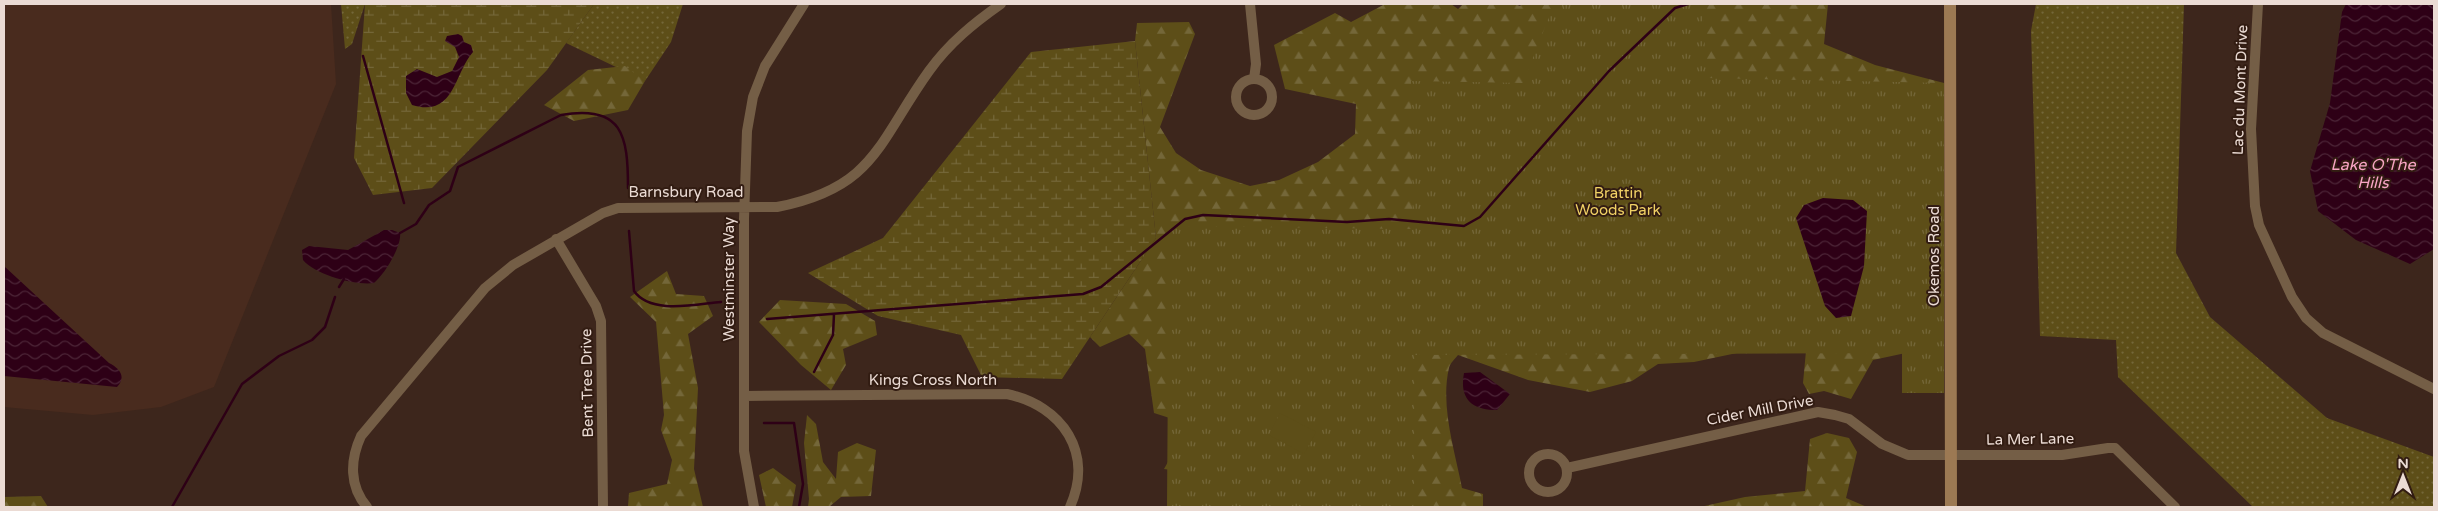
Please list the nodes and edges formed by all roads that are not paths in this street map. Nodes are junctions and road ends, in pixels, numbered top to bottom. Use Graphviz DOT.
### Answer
graph roads {
  1 [pos="804,4"];
  2 [pos="1001,4"];
  3 [pos="1250,4"];
  4 [pos="1950,4"];
  5 [pos="2258,4"];
  6 [pos="1254,80"];
  7 [pos="744,207"];
  8 [pos="556,239"];
  9 [pos="2434,389"];
  10 [pos="745,396"];
  11 [pos="1951,456"];
  12 [pos="1567,468"];
  13 [pos="366,507"];
  14 [pos="603,507"];
  15 [pos="754,507"];
  16 [pos="1070,507"];
  17 [pos="1951,507"];
  18 [pos="2175,507"];
  1 -- 7 [label="street, Westminster Way"];
  2 -- 7 [label="street, Barnsbury Road"];
  3 -- 6 [label="street"];
  4 -- 11 [label="street, Okemos Road"];
  5 -- 9 [label="street, Lac du Mont Drive"];
  7 -- 8 [label="street, Barnsbury Road"];
  7 -- 10 [label="street, Westminster Way"];
  8 -- 13 [label="street, Barnsbury Road"];
  8 -- 14 [label="street, Bent Tree Drive"];
  10 -- 15 [label="street, Westminster Way"];
  10 -- 16 [label="street, Kings Cross North"];
  11 -- 12 [label="street, Cider Mill Drive"];
  11 -- 17 [label="street, Okemos Road"];
  11 -- 18 [label="street, La Mer Lane"];
}
